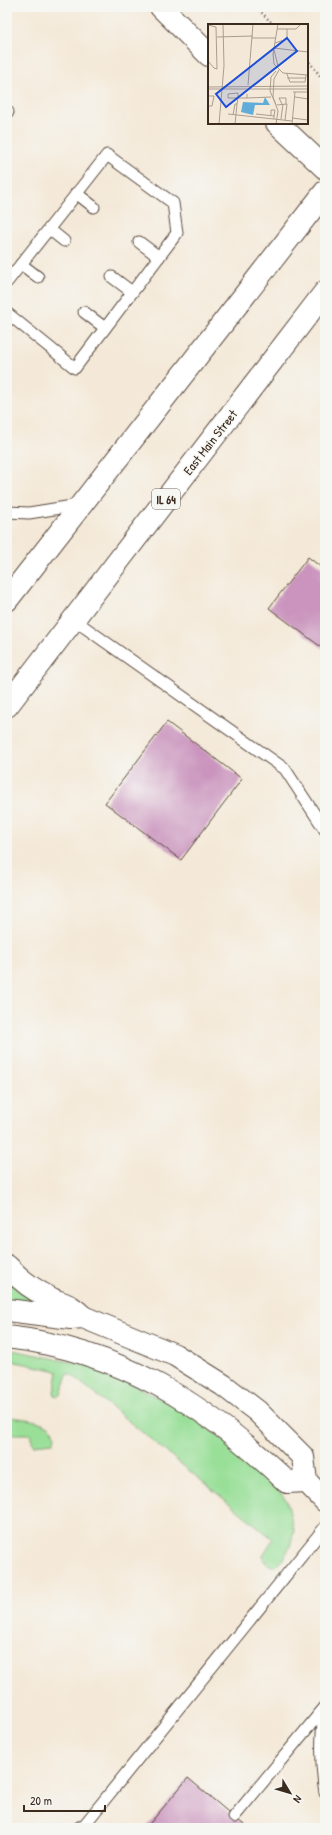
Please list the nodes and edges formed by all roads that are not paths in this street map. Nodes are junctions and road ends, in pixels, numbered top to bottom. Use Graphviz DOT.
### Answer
graph roads {
  1 [pos="161,7"];
  2 [pos="208,54"];
  3 [pos="278,124"];
  4 [pos="325,168"];
  5 [pos="325,192"];
  6 [pos="76,193"];
  7 [pos="94,207"];
  8 [pos="49,229"];
  9 [pos="64,241"];
  10 [pos="139,242"];
  11 [pos="159,257"];
  12 [pos="21,264"];
  13 [pos="38,277"];
  14 [pos="112,277"];
  15 [pos="7,282"];
  16 [pos="132,292"];
  17 [pos="325,292"];
  18 [pos="84,312"];
  19 [pos="7,313"];
  20 [pos="106,328"];
  21 [pos="82,505"];
  22 [pos="7,512"];
  23 [pos="7,600"];
  24 [pos="74,619"];
  25 [pos="7,706"];
  26 [pos="325,830"];
  27 [pos="7,1266"];
  28 [pos="7,1310"];
  29 [pos="83,1316"];
  30 [pos="7,1337"];
  31 [pos="306,1481"];
  32 [pos="325,1501"];
  33 [pos="325,1527"];
  34 [pos="325,1708"];
  35 [pos="325,1793"];
  36 [pos="234,1817"];
  37 [pos="78,1828"];
  1 -- 2 [label="main road"];
  3 -- 4 [label="main road"];
  5 -- 21 [label="main road"];
  6 -- 7 [label="lane"];
  6 -- 8 [label="lane"];
  6 -- 11 [label="lane"];
  8 -- 9 [label="lane"];
  8 -- 12 [label="lane"];
  10 -- 11 [label="lane"];
  11 -- 16 [label="lane"];
  12 -- 13 [label="lane"];
  12 -- 15 [label="lane"];
  14 -- 16 [label="lane"];
  16 -- 20 [label="lane"];
  17 -- 24 [label="main road, East Main Street / IL 64"];
  18 -- 20 [label="lane"];
  19 -- 20 [label="lane"];
  21 -- 22 [label="lane"];
  21 -- 23 [label="main road"];
  24 -- 25 [label="main road, East Main Street / IL 64"];
  24 -- 26 [label="lane"];
  27 -- 29 [label="main road"];
  28 -- 29 [label="main road"];
  29 -- 31 [label="main road"];
  30 -- 31 [label="main road"];
  31 -- 32 [label="main road"];
  33 -- 37 [label="lane"];
  34 -- 35 [label="lane"];
  34 -- 36 [label="lane"];
}
